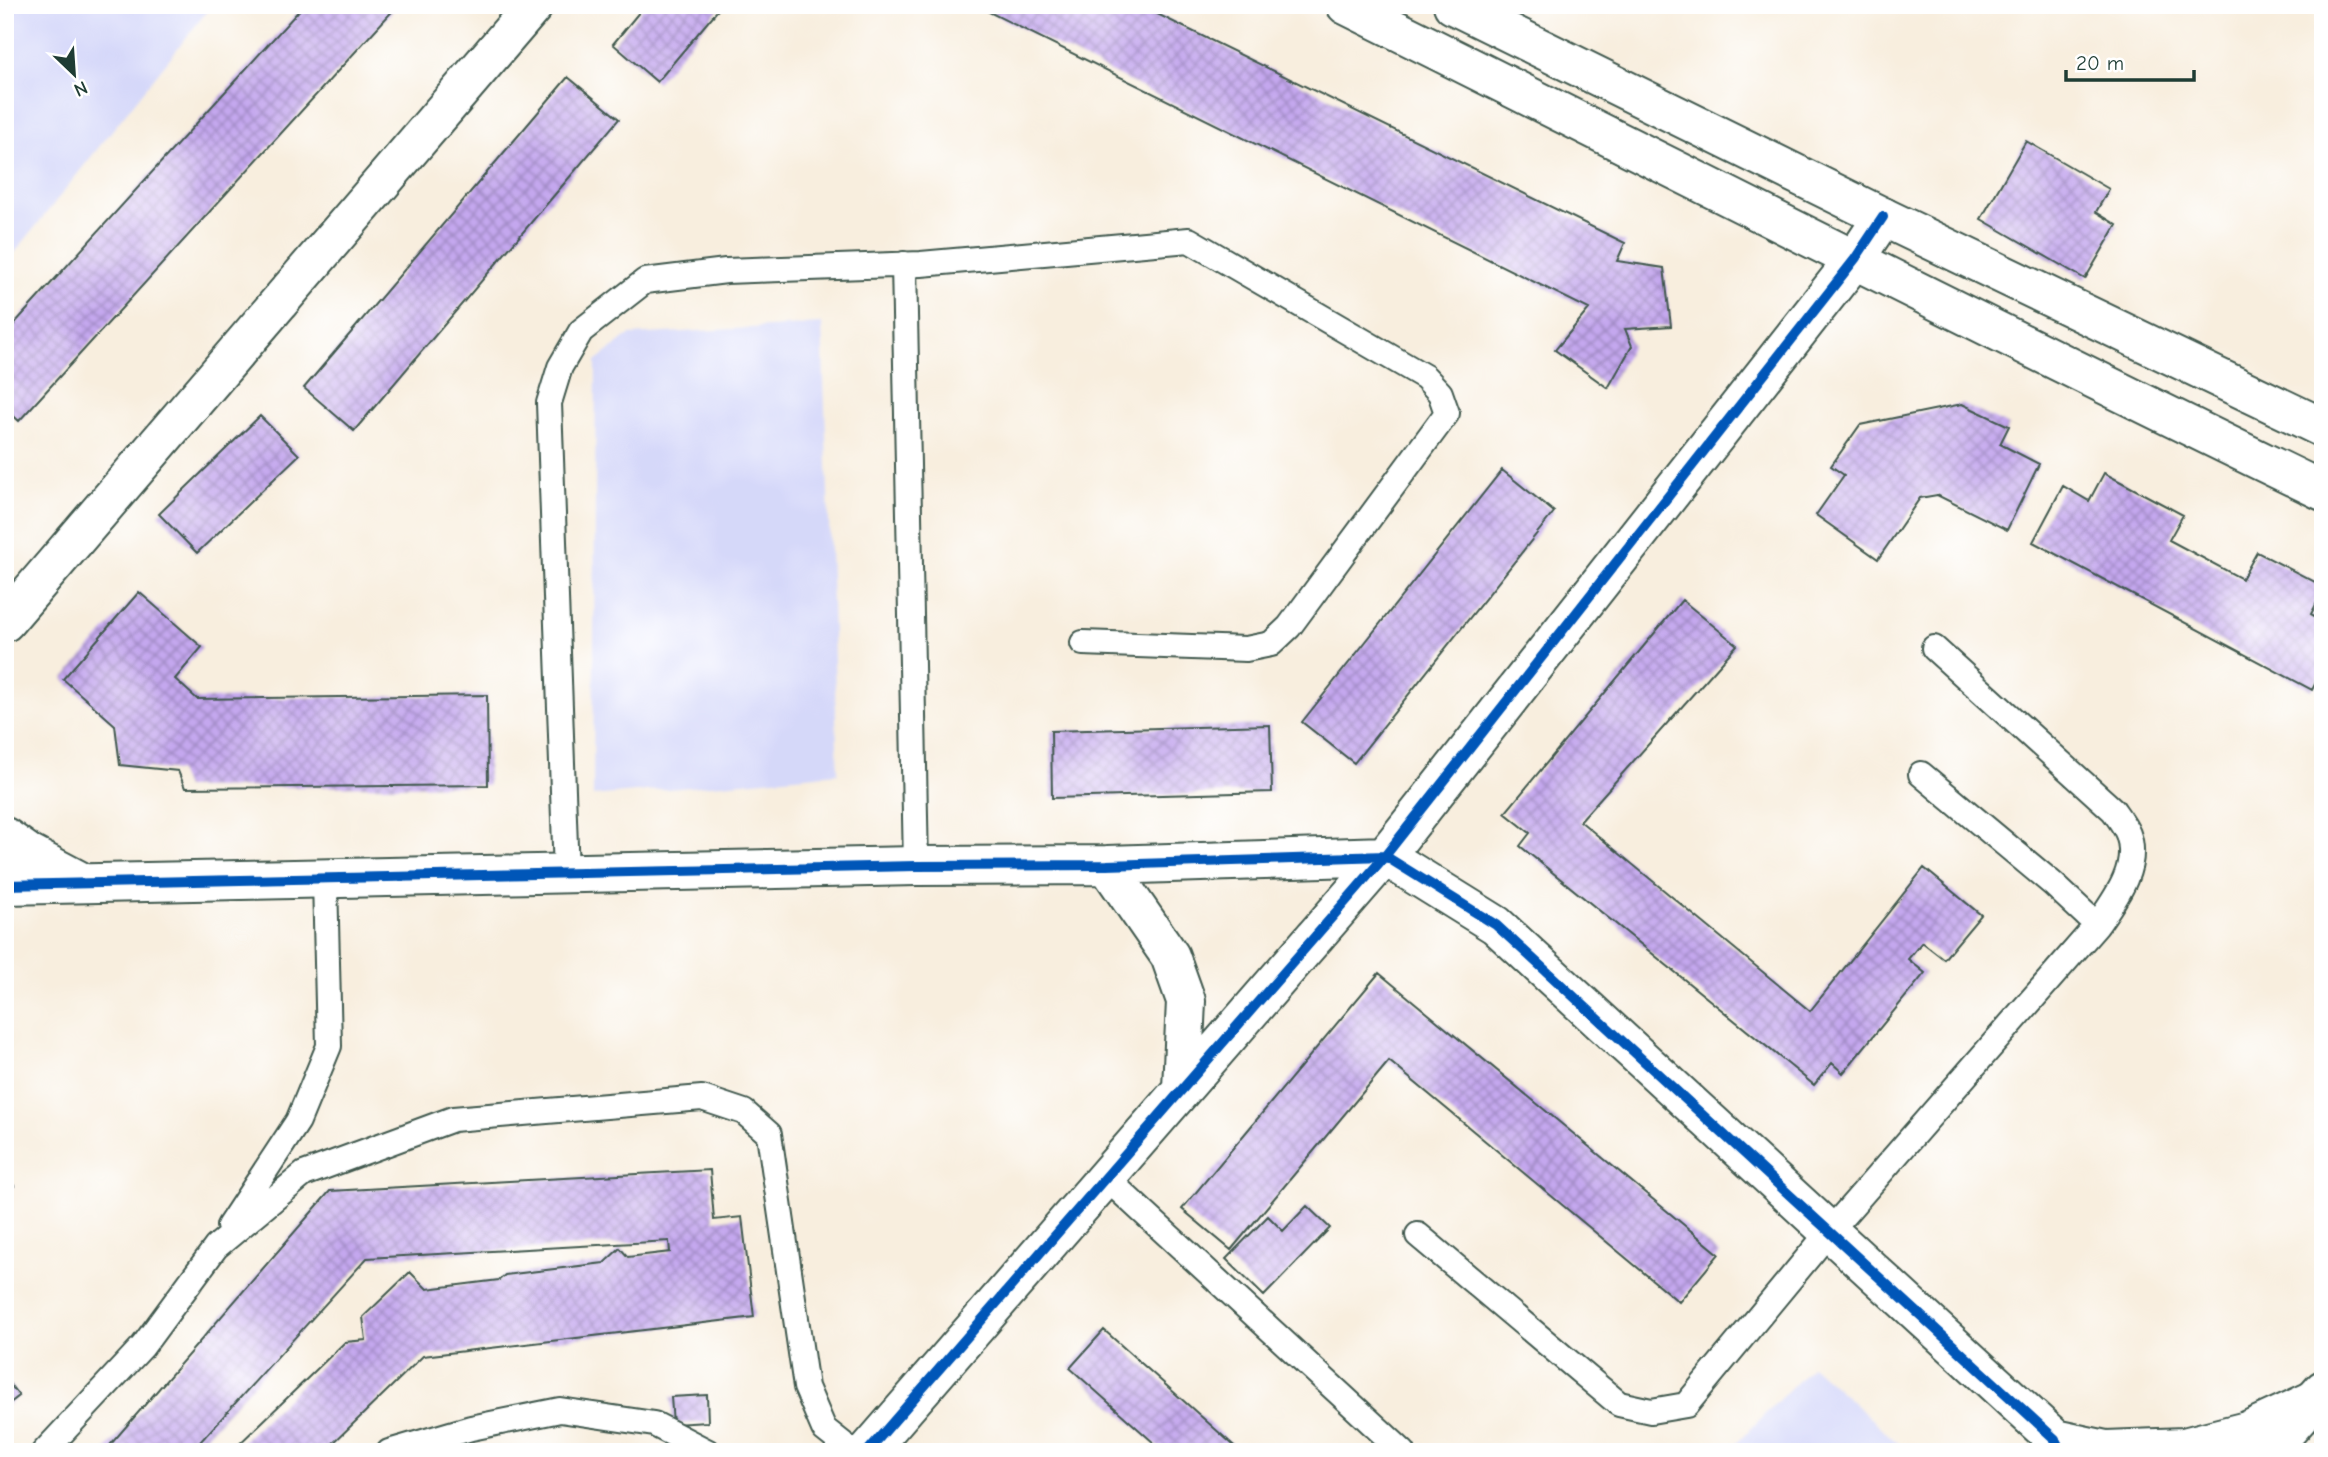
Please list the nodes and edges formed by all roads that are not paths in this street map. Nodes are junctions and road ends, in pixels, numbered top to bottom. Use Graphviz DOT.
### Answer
graph roads {
  1 [pos="534,5"];
  2 [pos="1346,5"];
  3 [pos="1453,5"];
  4 [pos="1883,217"];
  5 [pos="1855,259"];
  6 [pos="904,264"];
  7 [pos="2323,428"];
  8 [pos="2323,491"];
  9 [pos="5,622"];
  10 [pos="1083,643"];
  11 [pos="1934,648"];
  12 [pos="1921,774"];
  13 [pos="5,837"];
  14 [pos="1385,856"];
  15 [pos="1107,865"];
  16 [pos="916,866"];
  17 [pos="566,874"];
  18 [pos="325,880"];
  19 [pos="5,885"];
  20 [pos="87,885"];
  21 [pos="2097,925"];
  22 [pos="1182,1088"];
  23 [pos="1105,1177"];
  24 [pos="1829,1232"];
  25 [pos="1418,1235"];
  26 [pos="216,1247"];
  27 [pos="2318,1395"];
  28 [pos="2058,1446"];
  29 [pos="44,1452"];
  30 [pos="389,1452"];
  31 [pos="708,1452"];
  32 [pos="853,1452"];
  33 [pos="867,1452"];
  34 [pos="1403,1452"];
  35 [pos="2267,1452"];
  1 -- 9 [label="street"];
  2 -- 5 [label="street"];
  3 -- 4 [label="street"];
  4 -- 5 [label="street"];
  4 -- 7 [label="street"];
  5 -- 8 [label="street"];
  5 -- 14 [label="street"];
  6 -- 10 [label="lane"];
  6 -- 16 [label="lane"];
  6 -- 17 [label="lane"];
  11 -- 21 [label="lane"];
  12 -- 21 [label="lane"];
  13 -- 20 [label="street"];
  14 -- 15 [label="street"];
  14 -- 22 [label="street"];
  14 -- 24 [label="street"];
  15 -- 16 [label="street"];
  15 -- 22 [label="street"];
  16 -- 17 [label="street"];
  17 -- 18 [label="street"];
  18 -- 20 [label="street"];
  18 -- 26 [label="lane"];
  19 -- 20 [label="street"];
  21 -- 24 [label="lane"];
  22 -- 23 [label="street"];
  23 -- 33 [label="street"];
  23 -- 34 [label="lane"];
  24 -- 25 [label="lane"];
  24 -- 28 [label="street"];
  26 -- 29 [label="lane"];
  26 -- 32 [label="lane"];
  27 -- 28 [label="street"];
  27 -- 35 [label="street"];
  30 -- 31 [label="lane"];
}
